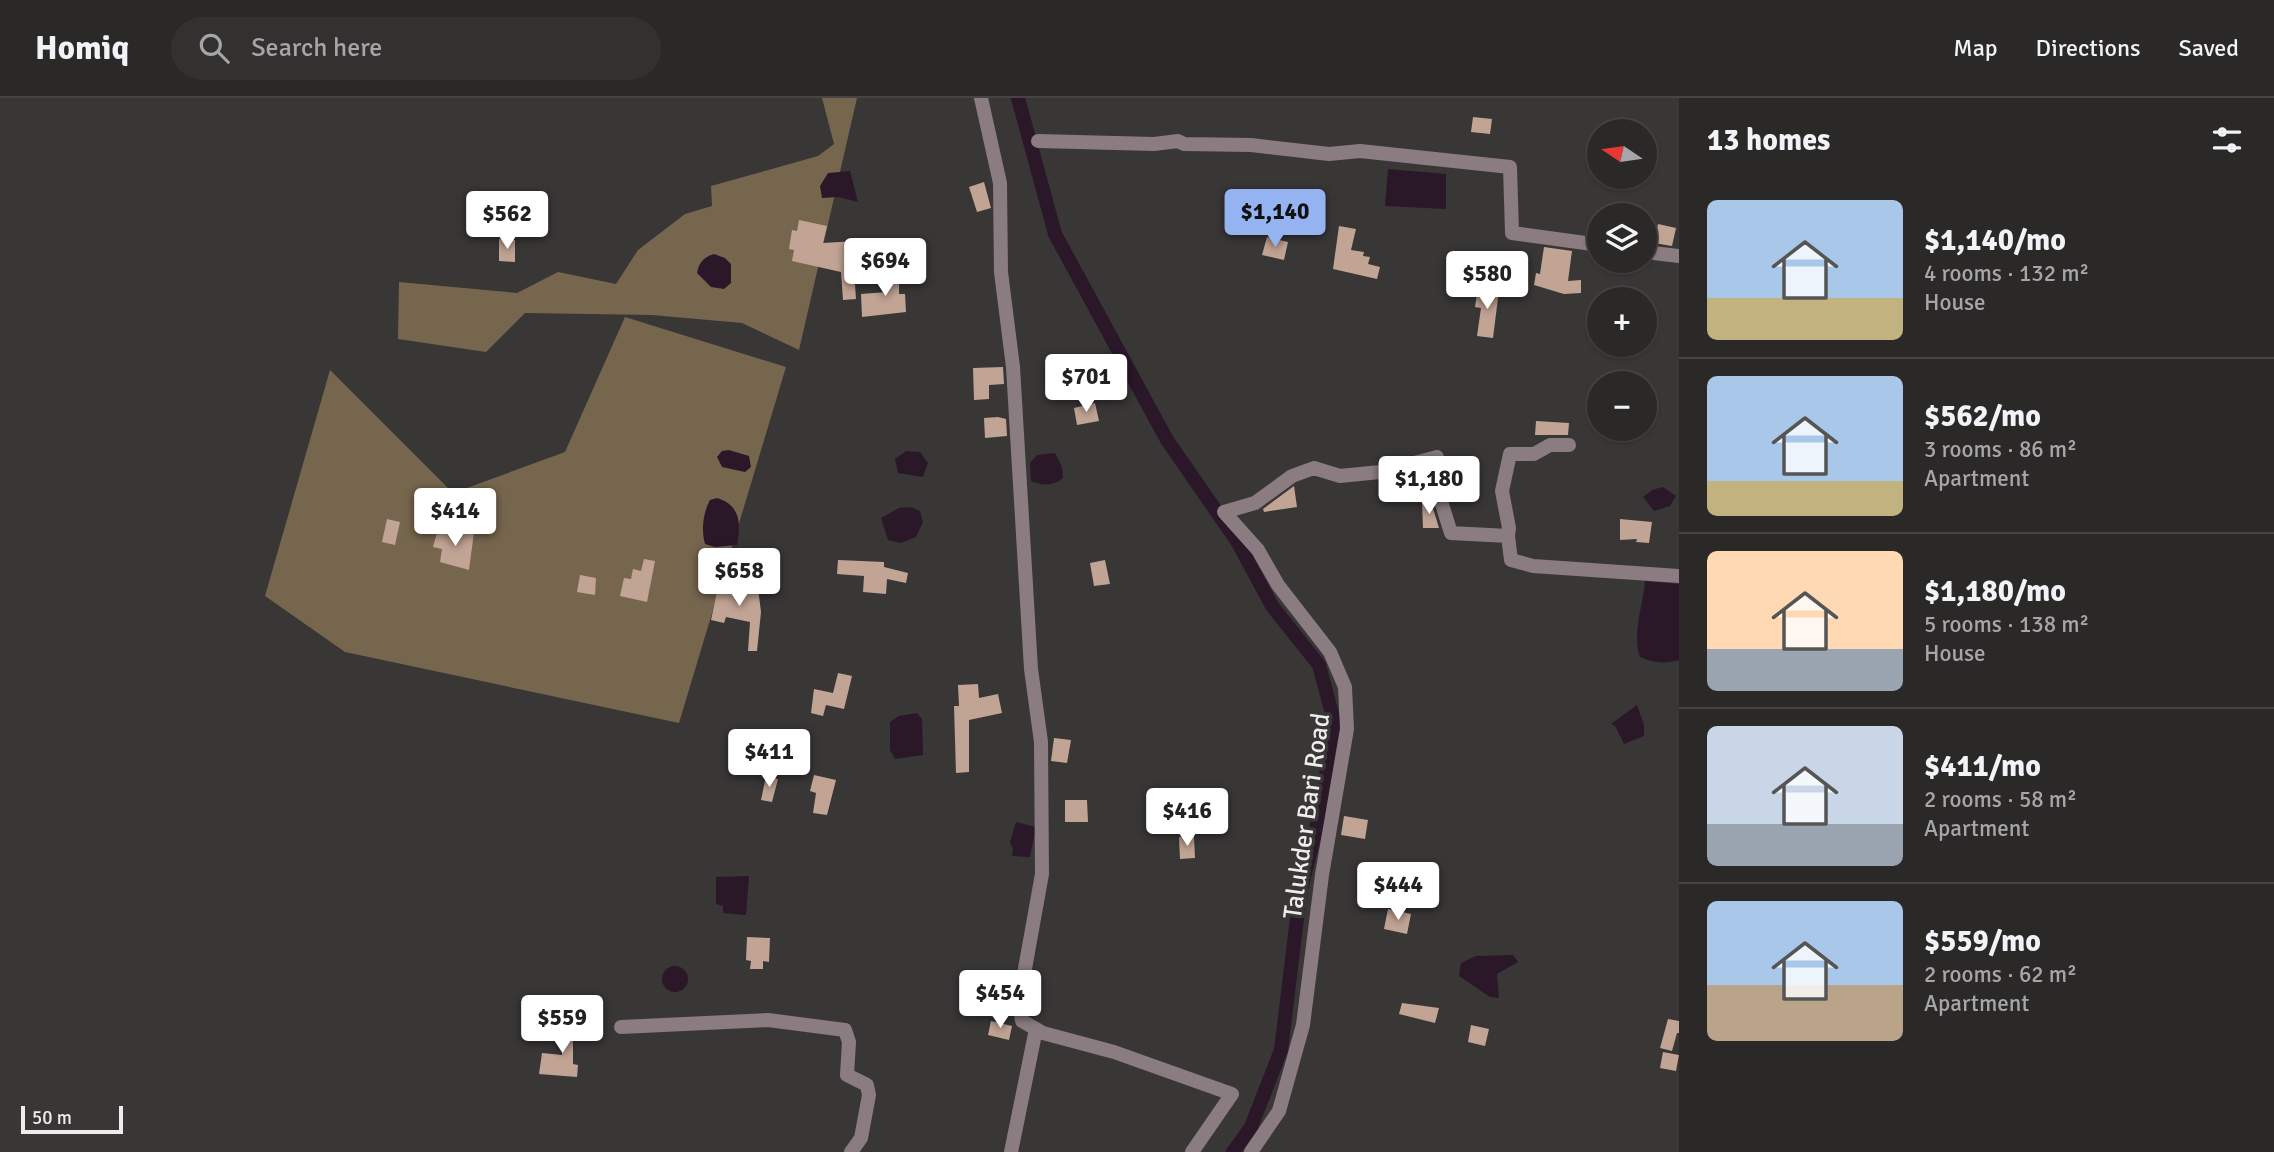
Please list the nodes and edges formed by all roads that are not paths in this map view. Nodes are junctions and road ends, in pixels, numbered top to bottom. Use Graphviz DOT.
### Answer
graph roads {
  1 [pos="981,98"];
  2 [pos="1038,141"];
  3 [pos="1587,243"];
  4 [pos="1657,253"];
  5 [pos="1679,256"];
  6 [pos="1569,445"];
  7 [pos="1508,536"];
  8 [pos="1679,576"];
  9 [pos="621,1027"];
  10 [pos="1036,1029"];
  11 [pos="851,1152"];
  12 [pos="1011,1152"];
  13 [pos="1192,1152"];
  14 [pos="1251,1152"];
  1 -- 10 [label="street"];
  2 -- 3 [label="street"];
  4 -- 5 [label="street"];
  6 -- 7 [label="street"];
  7 -- 8 [label="street"];
  7 -- 14 [label="street, Talukder Bari Road"];
  9 -- 11 [label="street"];
  10 -- 12 [label="street"];
  10 -- 13 [label="street"];
}
